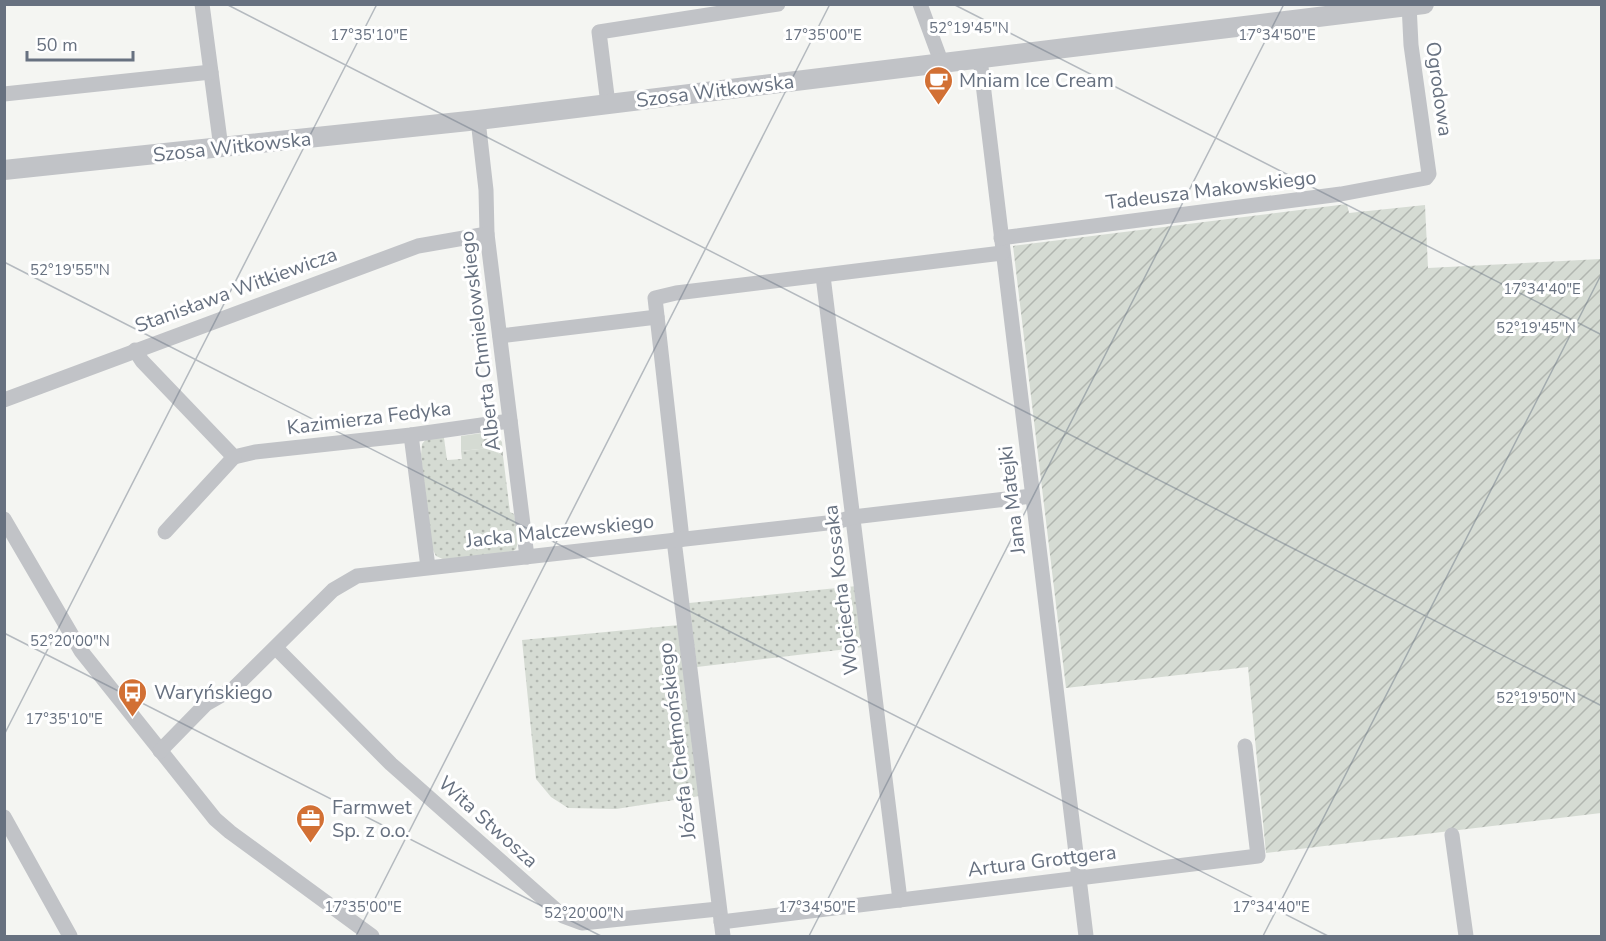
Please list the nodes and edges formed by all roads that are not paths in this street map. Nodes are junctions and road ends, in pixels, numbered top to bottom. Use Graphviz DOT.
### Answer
graph roads {
  1 [pos="202,4"];
  2 [pos="778,4"];
  3 [pos="920,4"];
  4 [pos="1414,5"];
  5 [pos="980,59"];
  6 [pos="942,64"];
  7 [pos="211,72"];
  8 [pos="4,94"];
  9 [pos="608,104"];
  10 [pos="478,120"];
  11 [pos="221,148"];
  12 [pos="4,170"];
  13 [pos="1426,178"];
  14 [pos="487,234"];
  15 [pos="1001,245"];
  16 [pos="823,276"];
  17 [pos="655,298"];
  18 [pos="657,317"];
  19 [pos="500,336"];
  20 [pos="135,350"];
  21 [pos="4,400"];
  22 [pos="510,421"];
  23 [pos="411,435"];
  24 [pos="234,457"];
  25 [pos="1032,496"];
  26 [pos="853,517"];
  27 [pos="4,519"];
  28 [pos="165,532"];
  29 [pos="678,539"];
  30 [pos="527,557"];
  31 [pos="428,567"];
  32 [pos="276,648"];
  33 [pos="1245,746"];
  34 [pos="160,752"];
  35 [pos="4,817"];
  36 [pos="1452,835"];
  37 [pos="1079,878"];
  38 [pos="900,900"];
  39 [pos="721,922"];
  40 [pos="70,936"];
  41 [pos="372,936"];
  42 [pos="1086,936"];
  43 [pos="1466,936"];
  1 -- 7 [label="street"];
  2 -- 9 [label="street"];
  3 -- 6 [label="street"];
  4 -- 5 [label="street, Szosa Witkowska"];
  4 -- 13 [label="street, Ogrodowa"];
  5 -- 6 [label="street, Szosa Witkowska"];
  5 -- 15 [label="street, Jana Matejki"];
  6 -- 9 [label="street, Szosa Witkowska"];
  7 -- 8 [label="street"];
  7 -- 11 [label="street"];
  9 -- 10 [label="street, Szosa Witkowska"];
  10 -- 11 [label="street, Szosa Witkowska"];
  10 -- 14 [label="street, Alberta Chmielowskiego"];
  11 -- 12 [label="street, Szosa Witkowska"];
  13 -- 15 [label="street, Tadeusza Makowskiego"];
  14 -- 19 [label="street, Alberta Chmielowskiego"];
  14 -- 20 [label="street, Stanisława Witkiewicza"];
  15 -- 16 [label="street, Tadeusza Makowskiego"];
  15 -- 25 [label="street, Jana Matejki"];
  16 -- 17 [label="street, Tadeusza Makowskiego"];
  16 -- 26 [label="street, Wojciecha Kossaka"];
  17 -- 18 [label="street, Józefa Chełmońskiego"];
  18 -- 19 [label="street"];
  18 -- 29 [label="street, Józefa Chełmońskiego"];
  19 -- 22 [label="street, Alberta Chmielowskiego"];
  20 -- 21 [label="street, Stanisława Witkiewicza"];
  20 -- 24 [label="street"];
  22 -- 23 [label="street, Kazimierza Fedyka"];
  22 -- 30 [label="street, Alberta Chmielowskiego"];
  23 -- 24 [label="street, Kazimierza Fedyka"];
  23 -- 31 [label="street"];
  24 -- 28 [label="street"];
  25 -- 26 [label="street, Jacka Malczewskiego"];
  25 -- 37 [label="street, Jana Matejki"];
  26 -- 29 [label="street, Jacka Malczewskiego"];
  26 -- 38 [label="street, Wojciecha Kossaka"];
  27 -- 34 [label="street"];
  29 -- 30 [label="street, Jacka Malczewskiego"];
  29 -- 39 [label="street, Józefa Chełmońskiego"];
  30 -- 31 [label="street, Jacka Malczewskiego"];
  31 -- 32 [label="street, Jacka Malczewskiego"];
  32 -- 34 [label="street, Jacka Malczewskiego"];
  32 -- 39 [label="street, Wita Stwosza"];
  33 -- 37 [label="street, Artura Grottgera"];
  34 -- 41 [label="street"];
  35 -- 40 [label="street"];
  36 -- 43 [label="street"];
  37 -- 38 [label="street, Artura Grottgera"];
  37 -- 42 [label="street, Jana Matejki"];
  38 -- 39 [label="street, Artura Grottgera"];
}
